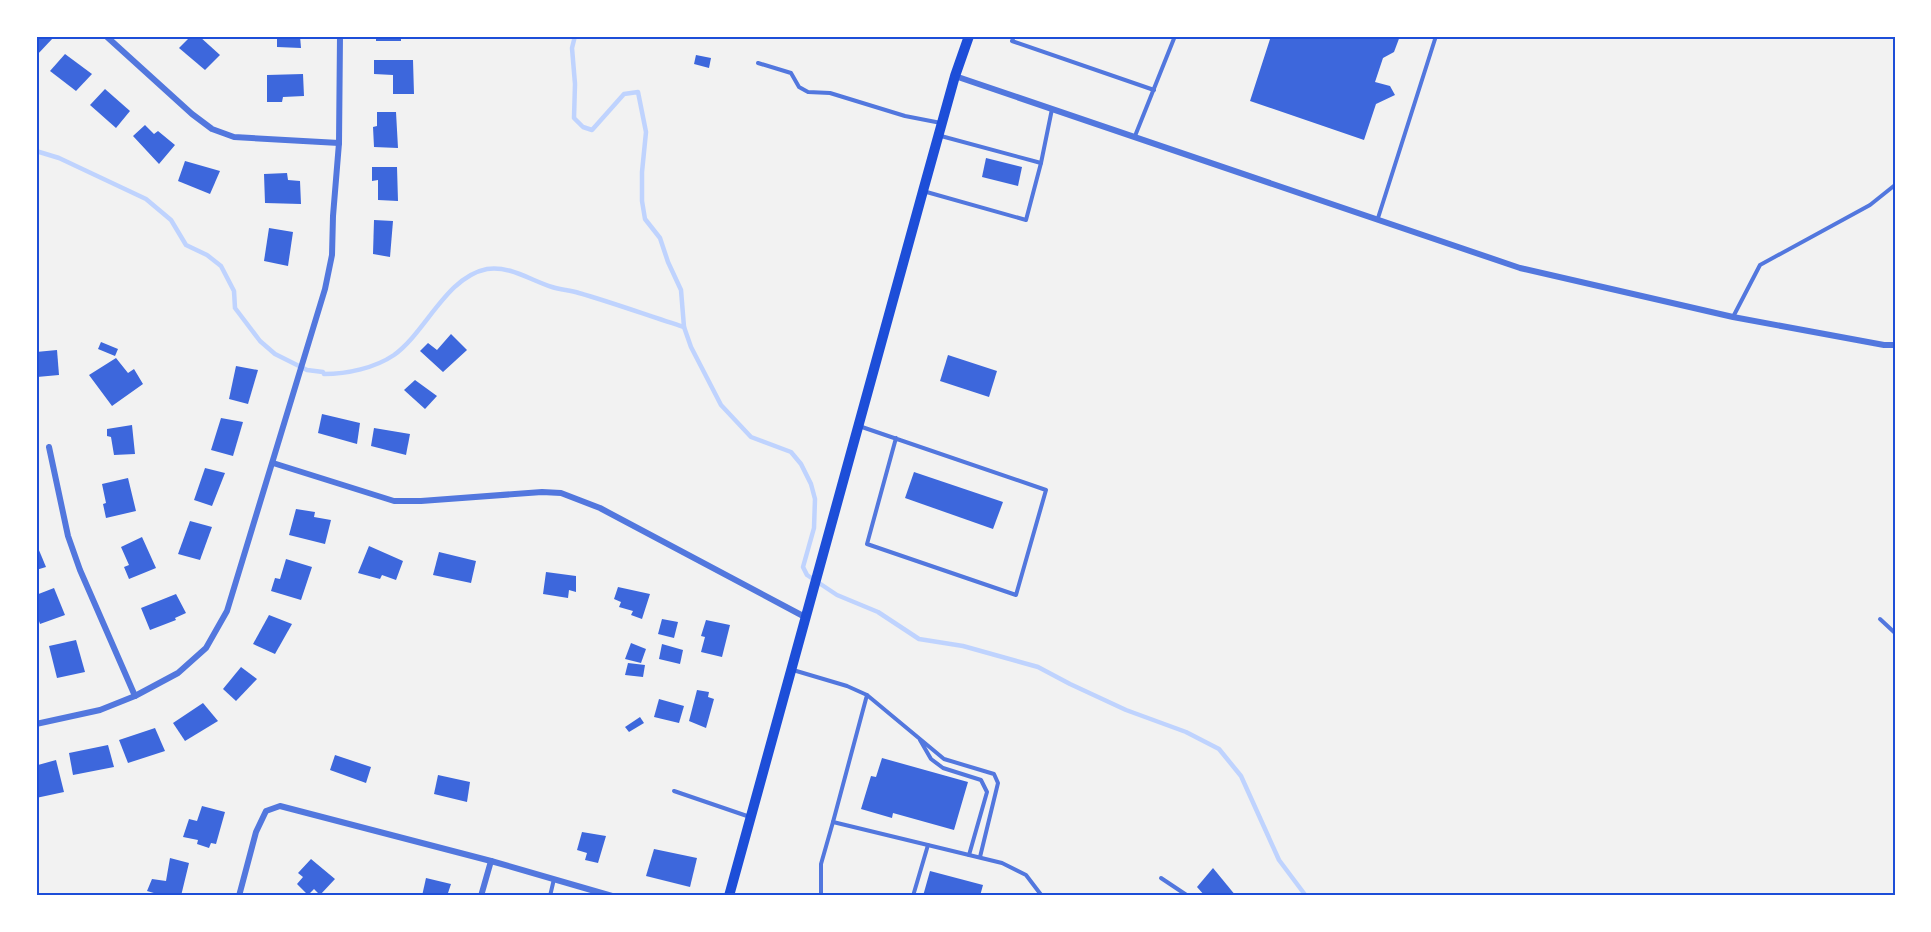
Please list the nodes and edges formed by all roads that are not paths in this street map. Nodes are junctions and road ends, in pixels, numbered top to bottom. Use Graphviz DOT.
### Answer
graph roads {
  1 [pos="106,36"];
  2 [pos="340,36"];
  3 [pos="969,36"];
  4 [pos="1014,36"];
  5 [pos="1175,36"];
  6 [pos="1436,36"];
  7 [pos="758,63"];
  8 [pos="955,76"];
  9 [pos="1154,90"];
  10 [pos="1052,109"];
  11 [pos="942,123"];
  12 [pos="939,135"];
  13 [pos="1135,136"];
  14 [pos="339,142"];
  15 [pos="1041,163"];
  16 [pos="1895,185"];
  17 [pos="923,191"];
  18 [pos="1377,218"];
  19 [pos="1733,317"];
  20 [pos="1895,345"];
  21 [pos="858,426"];
  22 [pos="896,438"];
  23 [pos="49,447"];
  24 [pos="273,462"];
  25 [pos="805,617"];
  26 [pos="1880,619"];
  27 [pos="1895,633"];
  28 [pos="791,669"];
  29 [pos="867,695"];
  30 [pos="135,696"];
  31 [pos="36,724"];
  32 [pos="919,738"];
  33 [pos="674,791"];
  34 [pos="751,817"];
  35 [pos="833,822"];
  36 [pos="928,845"];
  37 [pos="969,855"];
  38 [pos="980,857"];
  39 [pos="491,861"];
  40 [pos="1161,878"];
  41 [pos="554,879"];
  42 [pos="239,896"];
  43 [pos="481,896"];
  44 [pos="550,896"];
  45 [pos="612,896"];
  46 [pos="729,896"];
  47 [pos="821,896"];
  48 [pos="913,896"];
  49 [pos="1042,896"];
  50 [pos="1188,896"];
  1 -- 14 [label="street"];
  2 -- 14 [label="street"];
  3 -- 8 [label="main road"];
  4 -- 9 [label="lane"];
  5 -- 9 [label="lane"];
  6 -- 18 [label="lane"];
  7 -- 11 [label="lane"];
  8 -- 10 [label="street"];
  8 -- 11 [label="main road"];
  9 -- 13 [label="lane"];
  10 -- 13 [label="street"];
  10 -- 15 [label="lane"];
  11 -- 12 [label="main road"];
  12 -- 15 [label="lane"];
  12 -- 17 [label="main road"];
  13 -- 18 [label="street"];
  14 -- 24 [label="street"];
  15 -- 17 [label="lane"];
  16 -- 19 [label="lane"];
  17 -- 21 [label="main road"];
  18 -- 19 [label="street"];
  19 -- 20 [label="street"];
  21 -- 22 [label="lane"];
  21 -- 25 [label="main road"];
  22 -- 22 [label="lane"];
  23 -- 30 [label="street"];
  24 -- 25 [label="street"];
  24 -- 30 [label="street"];
  25 -- 28 [label="main road"];
  26 -- 27 [label="lane"];
  28 -- 29 [label="lane"];
  28 -- 34 [label="main road"];
  29 -- 32 [label="lane"];
  29 -- 35 [label="lane"];
  30 -- 31 [label="street"];
  32 -- 37 [label="lane"];
  32 -- 38 [label="lane"];
  33 -- 34 [label="lane"];
  34 -- 46 [label="main road"];
  35 -- 36 [label="lane"];
  35 -- 47 [label="lane"];
  36 -- 37 [label="lane"];
  36 -- 48 [label="lane"];
  37 -- 38 [label="lane"];
  38 -- 49 [label="lane"];
  39 -- 41 [label="street"];
  39 -- 42 [label="street"];
  39 -- 43 [label="street"];
  40 -- 50 [label="lane"];
  41 -- 44 [label="lane"];
  41 -- 45 [label="street"];
}
